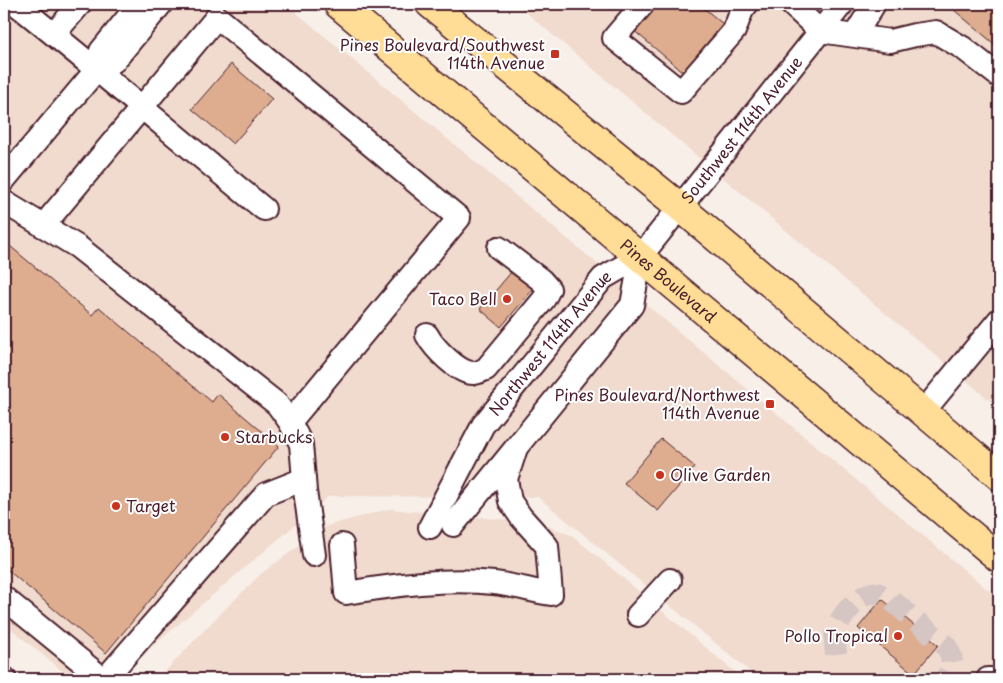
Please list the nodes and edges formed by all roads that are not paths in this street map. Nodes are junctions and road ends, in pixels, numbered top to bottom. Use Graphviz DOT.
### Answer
graph roads {
  1 [pos="16,4"];
  2 [pos="80,4"];
  3 [pos="139,4"];
  4 [pos="161,4"];
  5 [pos="338,4"];
  6 [pos="430,4"];
  7 [pos="643,4"];
  8 [pos="791,4"];
  9 [pos="842,4"];
  10 [pos="874,4"];
  11 [pos="741,6"];
  12 [pos="820,31"];
  13 [pos="54,34"];
  14 [pos="855,36"];
  15 [pos="97,69"];
  16 [pos="999,76"];
  17 [pos="141,108"];
  18 [pos="4,180"];
  19 [pos="4,202"];
  20 [pos="680,207"];
  21 [pos="264,209"];
  22 [pos="43,226"];
  23 [pos="499,248"];
  24 [pos="641,256"];
  25 [pos="999,320"];
  26 [pos="427,335"];
  27 [pos="923,412"];
  28 [pos="290,422"];
  29 [pos="516,448"];
  30 [pos="999,476"];
  31 [pos="304,479"];
  32 [pos="453,525"];
  33 [pos="430,527"];
  34 [pos="342,545"];
  35 [pos="314,555"];
  36 [pos="999,558"];
  37 [pos="670,580"];
  38 [pos="4,598"];
  39 [pos="638,615"];
  40 [pos="104,679"];
  1 -- 13 [label="street"];
  2 -- 13 [label="street"];
  3 -- 15 [label="street"];
  4 -- 15 [label="street"];
  5 -- 24 [label="highway, Pines Boulevard"];
  6 -- 20 [label="highway"];
  7 -- 11 [label="street"];
  8 -- 12 [label="street"];
  9 -- 12 [label="street, Southwest 114th Avenue"];
  10 -- 14 [label="street"];
  12 -- 14 [label="street"];
  12 -- 20 [label="street, Southwest 114th Avenue"];
  13 -- 15 [label="street"];
  14 -- 16 [label="street"];
  15 -- 17 [label="street"];
  15 -- 18 [label="street"];
  17 -- 21 [label="street"];
  17 -- 22 [label="street"];
  17 -- 28 [label="street"];
  19 -- 22 [label="street"];
  20 -- 24 [label="street, Southwest 114th Avenue"];
  20 -- 27 [label="highway"];
  22 -- 28 [label="street"];
  23 -- 26 [label="street"];
  24 -- 29 [label="street, Northwest 114th Avenue"];
  24 -- 33 [label="street, Northwest 114th Avenue"];
  24 -- 36 [label="highway, Pines Boulevard"];
  25 -- 27 [label="street"];
  27 -- 30 [label="highway"];
  28 -- 31 [label="street"];
  29 -- 32 [label="street, Northwest 114th Avenue"];
  29 -- 34 [label="street"];
  31 -- 35 [label="street"];
  31 -- 40 [label="street"];
  37 -- 39 [label="street"];
  38 -- 40 [label="street"];
}
